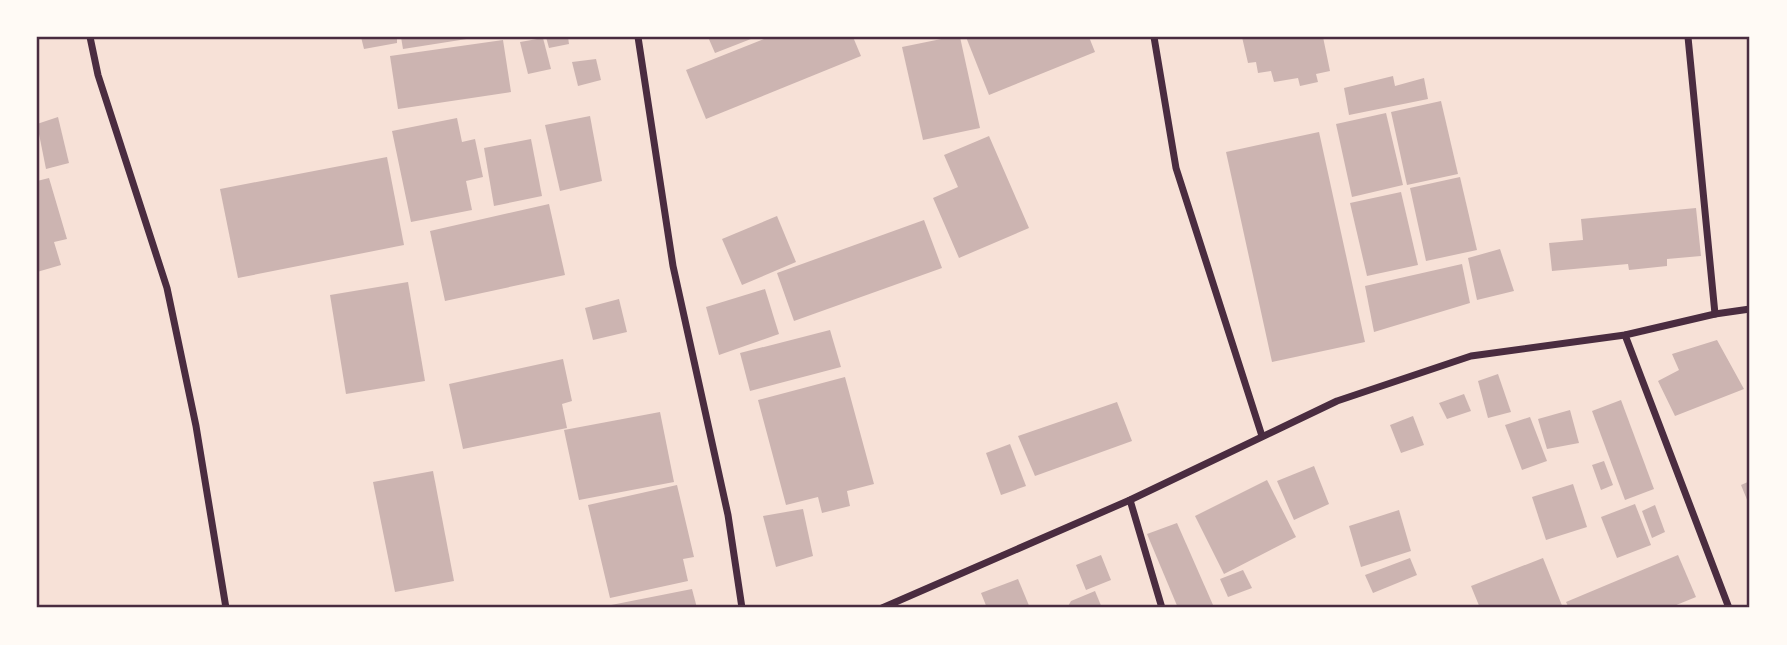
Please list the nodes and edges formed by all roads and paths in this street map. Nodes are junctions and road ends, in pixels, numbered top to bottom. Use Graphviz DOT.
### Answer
graph roads {
  1 [pos="90,37"];
  2 [pos="638,37"];
  3 [pos="1154,37"];
  4 [pos="1688,37"];
  5 [pos="1750,309"];
  6 [pos="1715,314"];
  7 [pos="1625,335"];
  8 [pos="1262,436"];
  9 [pos="1130,500"];
  10 [pos="226,608"];
  11 [pos="742,608"];
  12 [pos="882,608"];
  13 [pos="1162,608"];
  14 [pos="1729,608"];
  1 -- 10 [label="street"];
  2 -- 11 [label="street"];
  3 -- 8 [label="street"];
  4 -- 6 [label="street"];
  5 -- 6 [label="street"];
  6 -- 7 [label="street"];
  7 -- 8 [label="street"];
  7 -- 14 [label="street"];
  8 -- 9 [label="street"];
  9 -- 12 [label="street"];
  9 -- 13 [label="street"];
}
